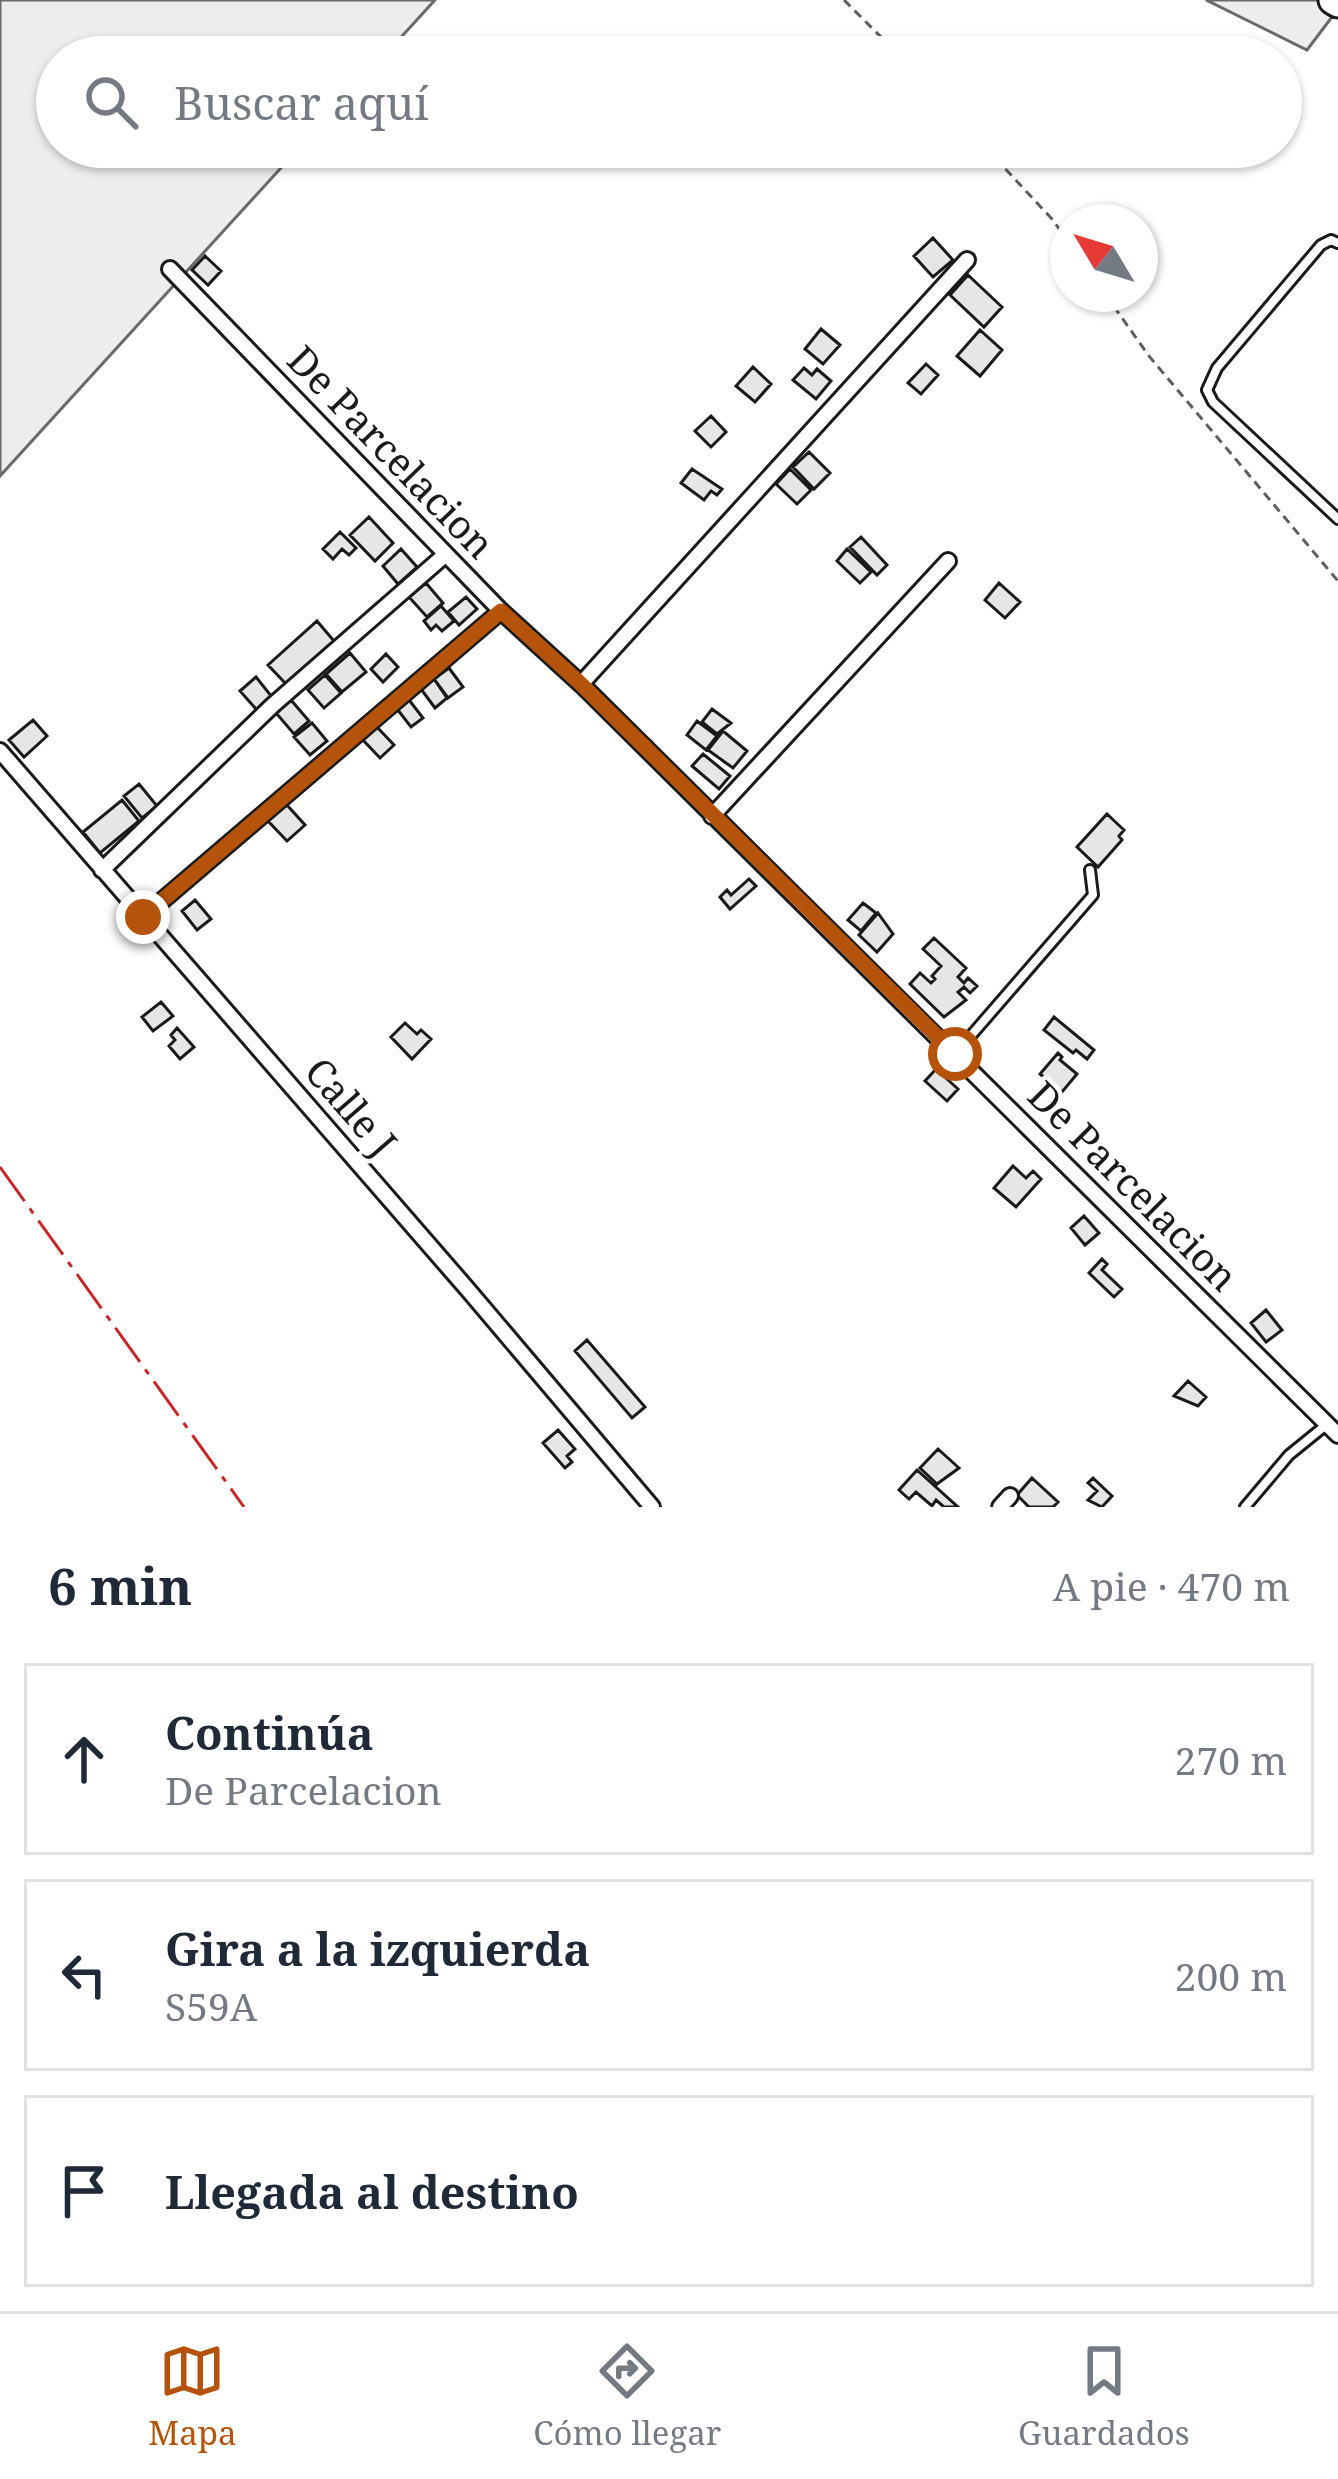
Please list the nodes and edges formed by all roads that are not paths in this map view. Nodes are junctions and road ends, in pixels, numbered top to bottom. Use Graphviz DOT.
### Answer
graph roads {
  1 [pos="1338,243"];
  2 [pos="967,260"];
  3 [pos="170,269"];
  4 [pos="1338,519"];
  5 [pos="446,554"];
  6 [pos="948,561"];
  7 [pos="501,611"];
  8 [pos="581,684"];
  9 [pos="0,751"];
  10 [pos="712,817"];
  11 [pos="102,870"];
  12 [pos="1090,870"];
  13 [pos="143,917"];
  14 [pos="955,1054"];
  15 [pos="1332,1429"];
  16 [pos="652,1507"];
  17 [pos="1245,1507"];
  1 -- 4 [label="lane"];
  2 -- 8 [label="street"];
  3 -- 5 [label="street, De Parcelacion"];
  5 -- 7 [label="street, De Parcelacion"];
  5 -- 11 [label="street"];
  6 -- 10 [label="street"];
  7 -- 8 [label="street, De Parcelacion"];
  7 -- 13 [label="street"];
  8 -- 10 [label="street, De Parcelacion"];
  9 -- 11 [label="street, Calle J"];
  10 -- 14 [label="street, De Parcelacion"];
  11 -- 13 [label="street, Calle J"];
  12 -- 14 [label="lane"];
  13 -- 16 [label="street, Calle J"];
  14 -- 15 [label="street, De Parcelacion"];
  15 -- 17 [label="lane"];
}
